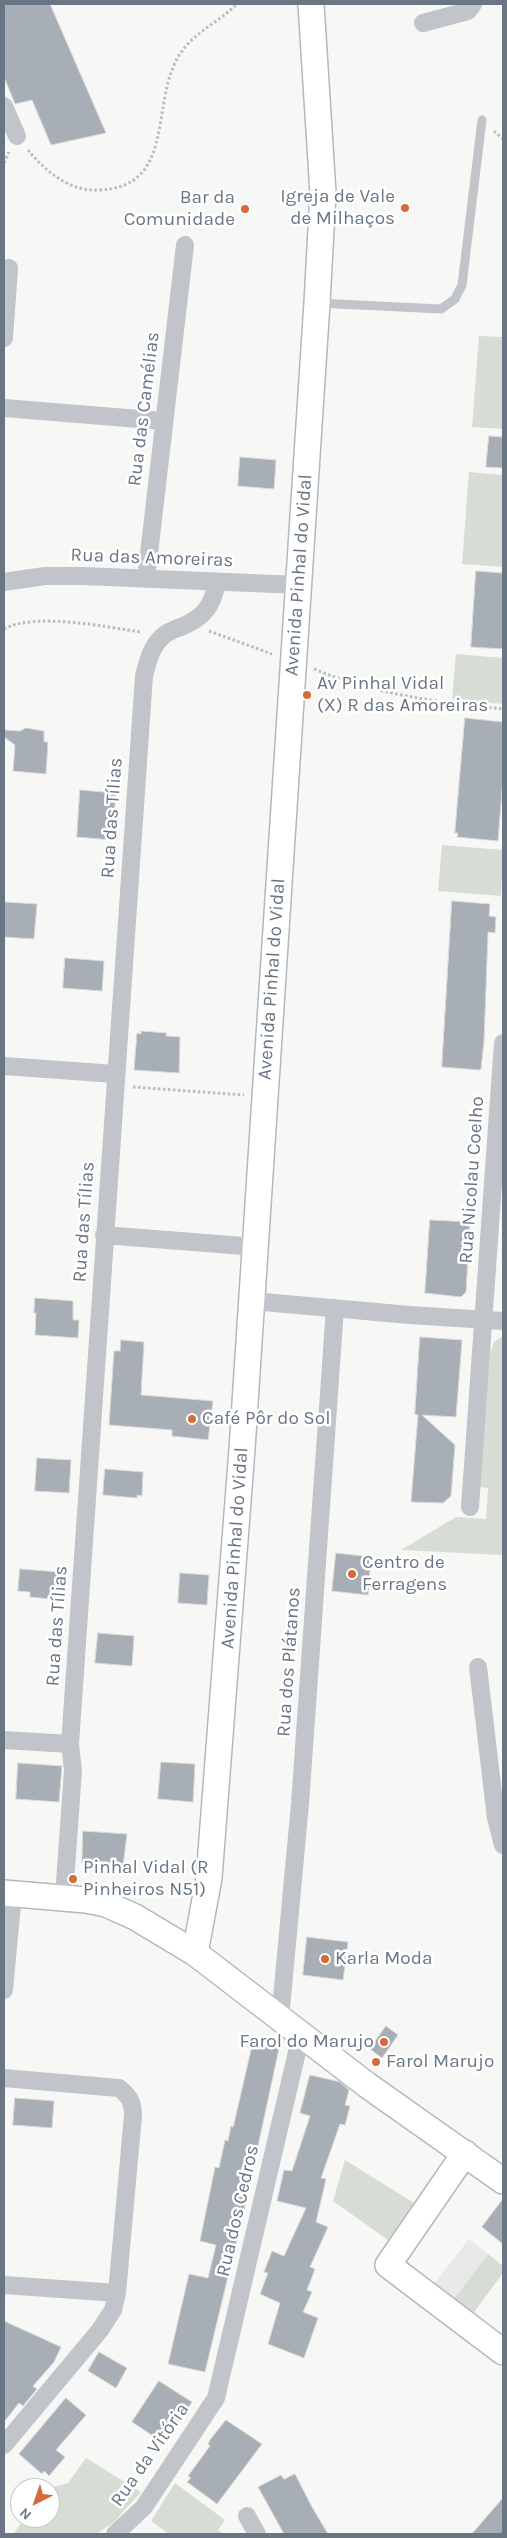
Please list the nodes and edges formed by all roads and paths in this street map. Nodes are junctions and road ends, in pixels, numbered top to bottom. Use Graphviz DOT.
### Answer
graph roads {
  1 [pos="237,4"];
  2 [pos="311,4"];
  3 [pos="473,4"];
  4 [pos="423,23"];
  5 [pos="4,106"];
  6 [pos="482,120"];
  7 [pos="17,136"];
  8 [pos="185,245"];
  9 [pos="9,268"];
  10 [pos="317,302"];
  11 [pos="4,338"];
  12 [pos="4,408"];
  13 [pos="164,421"];
  14 [pos="146,579"];
  15 [pos="4,582"];
  16 [pos="217,582"];
  17 [pos="299,585"];
  18 [pos="4,629"];
  19 [pos="203,629"];
  20 [pos="162,636"];
  21 [pos="276,655"];
  22 [pos="307,666"];
  23 [pos="503,709"];
  24 [pos="503,1043"];
  25 [pos="4,1066"];
  26 [pos="115,1080"];
  27 [pos="265,1096"];
  28 [pos="104,1235"];
  29 [pos="256,1247"];
  30 [pos="252,1301"];
  31 [pos="335,1308"];
  32 [pos="483,1319"];
  33 [pos="503,1321"];
  34 [pos="470,1507"];
  35 [pos="478,1667"];
  36 [pos="4,1740"];
  37 [pos="70,1744"];
  38 [pos="496,1744"];
  39 [pos="503,1845"];
  40 [pos="8,1893"];
  41 [pos="64,1897"];
  42 [pos="195,1953"];
  43 [pos="4,1990"];
  44 [pos="280,2019"];
  45 [pos="301,2035"];
  46 [pos="4,2078"];
  47 [pos="465,2153"];
  48 [pos="503,2181"];
  49 [pos="4,2285"];
  50 [pos="117,2292"];
  51 [pos="503,2352"];
  52 [pos="216,2398"];
  53 [pos="4,2445"];
  54 [pos="247,2516"];
  55 [pos="115,2534"];
  56 [pos="257,2534"];
  1 -- 7 [label="path"];
  2 -- 10 [label="street, Avenida Pinhal do Vidal"];
  3 -- 4 [label="street"];
  5 -- 7 [label="street"];
  6 -- 10 [label="lane"];
  8 -- 13 [label="street, Rua das Camélias"];
  9 -- 11 [label="street"];
  10 -- 17 [label="street, Avenida Pinhal do Vidal"];
  12 -- 13 [label="street"];
  13 -- 14 [label="street, Rua das Camélias"];
  14 -- 15 [label="street, Rua das Amoreiras"];
  14 -- 16 [label="street, Rua das Amoreiras"];
  16 -- 17 [label="street, Rua das Amoreiras"];
  16 -- 20 [label="street"];
  17 -- 27 [label="street, Avenida Pinhal do Vidal"];
  18 -- 20 [label="path"];
  19 -- 21 [label="path"];
  20 -- 26 [label="street, Rua das Tílias"];
  22 -- 23 [label="path"];
  24 -- 32 [label="street, Rua Nicolau Coelho"];
  25 -- 26 [label="street"];
  26 -- 27 [label="path"];
  26 -- 28 [label="street, Rua das Tílias"];
  27 -- 29 [label="street, Avenida Pinhal do Vidal"];
  28 -- 29 [label="street"];
  28 -- 37 [label="street, Rua das Tílias"];
  29 -- 30 [label="street, Avenida Pinhal do Vidal"];
  30 -- 31 [label="street"];
  30 -- 42 [label="street, Avenida Pinhal do Vidal"];
  31 -- 32 [label="street"];
  31 -- 44 [label="street, Rua dos Plátanos"];
  32 -- 33 [label="street"];
  32 -- 34 [label="street, Rua Nicolau Coelho"];
  35 -- 38 [label="street"];
  36 -- 37 [label="street"];
  37 -- 41 [label="street, Rua das Tílias"];
  38 -- 39 [label="street"];
  40 -- 41 [label="street"];
  40 -- 43 [label="street"];
  41 -- 42 [label="street"];
  42 -- 44 [label="street"];
  44 -- 45 [label="street"];
  45 -- 47 [label="street"];
  45 -- 52 [label="street, Rua dos Cedros"];
  46 -- 50 [label="street"];
  47 -- 48 [label="street"];
  47 -- 51 [label="street"];
  49 -- 50 [label="street"];
  50 -- 53 [label="street"];
  52 -- 55 [label="street, Rua da Vitória"];
  54 -- 56 [label="street"];
}
